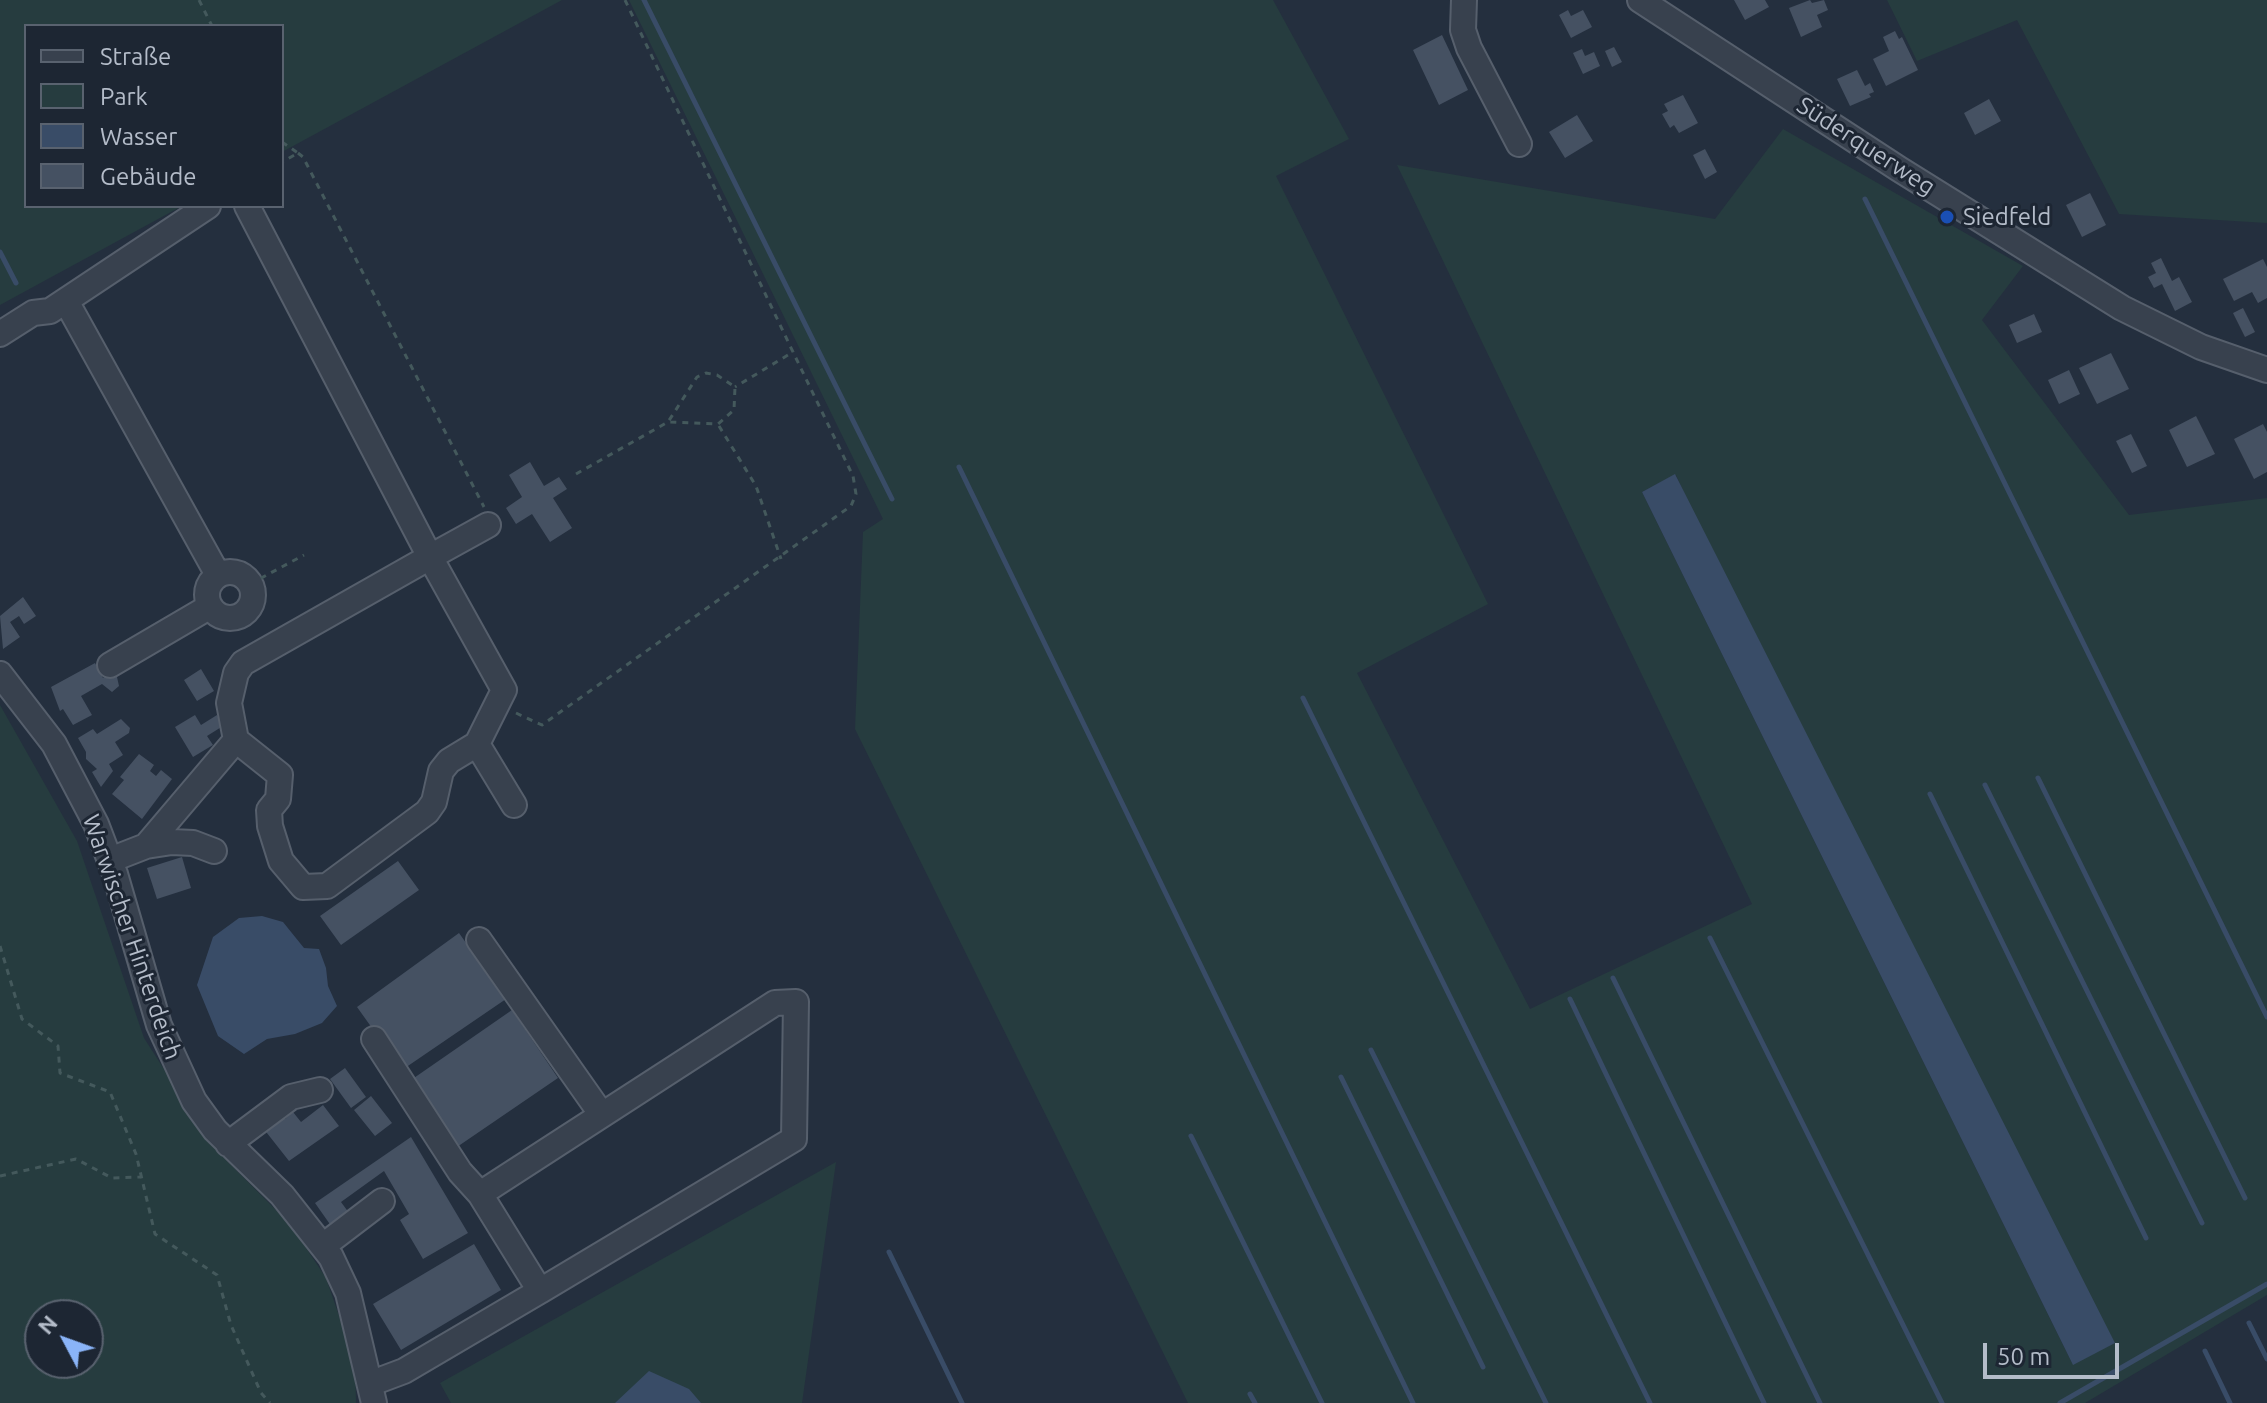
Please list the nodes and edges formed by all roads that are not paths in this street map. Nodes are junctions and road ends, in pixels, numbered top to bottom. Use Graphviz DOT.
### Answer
graph roads {
  1 [pos="1464,0"];
  2 [pos="1640,0"];
  3 [pos="1519,144"];
  4 [pos="205,208"];
  5 [pos="248,208"];
  6 [pos="66,301"];
  7 [pos="0,334"];
  8 [pos="2267,370"];
  9 [pos="488,525"];
  10 [pos="430,557"];
  11 [pos="218,575"];
  12 [pos="209,607"];
  13 [pos="241,616"];
  14 [pos="261,650"];
  15 [pos="110,665"];
  16 [pos="0,674"];
  17 [pos="236,740"];
  18 [pos="477,744"];
  19 [pos="514,805"];
  20 [pos="146,846"];
  21 [pos="214,851"];
  22 [pos="110,860"];
  23 [pos="479,940"];
  24 [pos="374,1039"];
  25 [pos="320,1090"];
  26 [pos="602,1115"];
  27 [pos="228,1144"];
  28 [pos="480,1194"];
  29 [pos="382,1201"];
  30 [pos="323,1246"];
  31 [pos="540,1291"];
  32 [pos="373,1393"];
  1 -- 3 [label="street"];
  2 -- 8 [label="street, Süderquerweg"];
  4 -- 6 [label="street"];
  5 -- 10 [label="street"];
  6 -- 7 [label="street"];
  6 -- 11 [label="street"];
  9 -- 10 [label="street"];
  10 -- 14 [label="street"];
  10 -- 18 [label="street"];
  11 -- 12 [label="street"];
  11 -- 13 [label="street"];
  12 -- 13 [label="street"];
  12 -- 15 [label="street"];
  13 -- 14 [label="street"];
  14 -- 17 [label="street"];
  16 -- 22 [label="street, Warwischer Hinterdeich"];
  17 -- 18 [label="street"];
  17 -- 20 [label="street"];
  18 -- 19 [label="street"];
  20 -- 21 [label="street"];
  20 -- 22 [label="street"];
  22 -- 27 [label="street, Warwischer Hinterdeich"];
  23 -- 26 [label="street"];
  24 -- 28 [label="street"];
  25 -- 27 [label="street"];
  26 -- 28 [label="street"];
  26 -- 31 [label="street"];
  27 -- 30 [label="street, Warwischer Hinterdeich"];
  28 -- 31 [label="street"];
  29 -- 30 [label="street"];
  30 -- 32 [label="street, Warwischer Hinterdeich"];
  31 -- 32 [label="street"];
}
